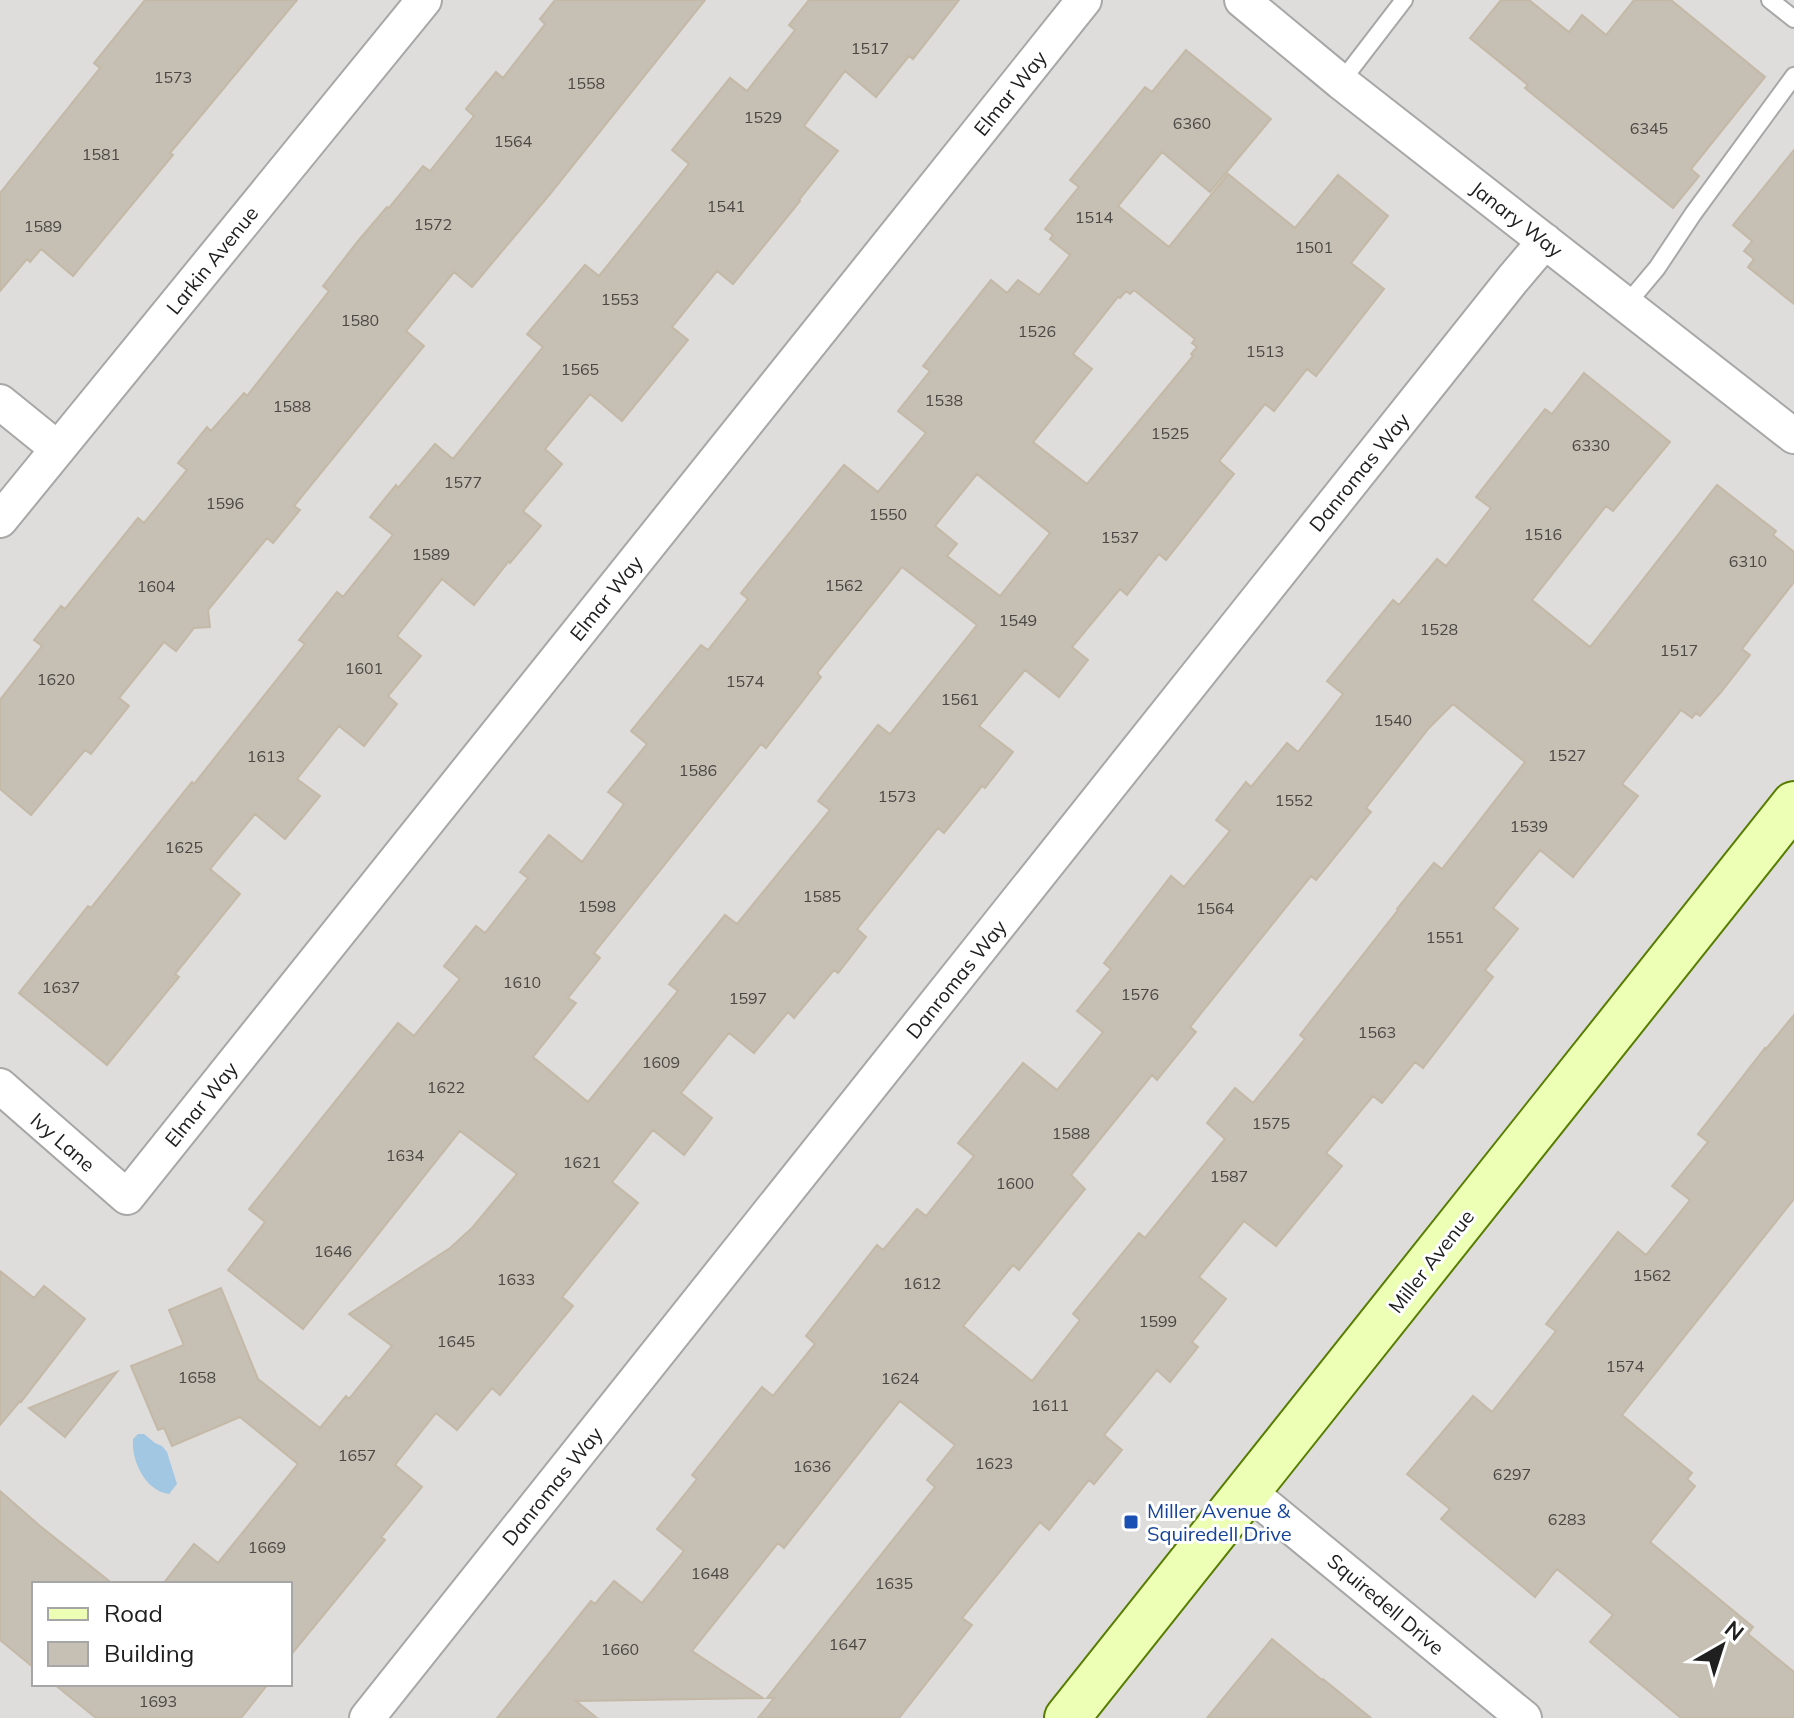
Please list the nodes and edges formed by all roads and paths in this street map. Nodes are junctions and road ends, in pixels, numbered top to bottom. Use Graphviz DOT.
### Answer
graph roads {
  1 [pos="424,0"];
  2 [pos="1084,0"];
  3 [pos="1242,0"];
  4 [pos="1404,0"];
  5 [pos="1770,0"];
  6 [pos="1794,19"];
  7 [pos="1794,76"];
  8 [pos="1341,82"];
  9 [pos="1545,241"];
  10 [pos="1626,305"];
  11 [pos="0,402"];
  12 [pos="1794,436"];
  13 [pos="58,449"];
  14 [pos="0,520"];
  15 [pos="1794,804"];
  16 [pos="0,1086"];
  17 [pos="127,1197"];
  18 [pos="1248,1491"];
  19 [pos="367,1718"];
  20 [pos="1067,1718"];
  21 [pos="1524,1718"];
  1 -- 13 [label="street, Larkin Avenue"];
  2 -- 17 [label="street, Elmar Way"];
  3 -- 8 [label="street, Janary Way"];
  4 -- 8 [label="lane"];
  5 -- 6 [label="lane"];
  7 -- 10 [label="lane"];
  8 -- 9 [label="street, Janary Way"];
  9 -- 10 [label="street, Janary Way"];
  9 -- 19 [label="street, Danromas Way"];
  10 -- 12 [label="street, Janary Way"];
  11 -- 13 [label="street"];
  13 -- 14 [label="street, Larkin Avenue"];
  15 -- 18 [label="main road, Miller Avenue"];
  16 -- 17 [label="street, Ivy Lane"];
  18 -- 20 [label="main road, Miller Avenue"];
  18 -- 21 [label="street, Squiredell Drive"];
}
